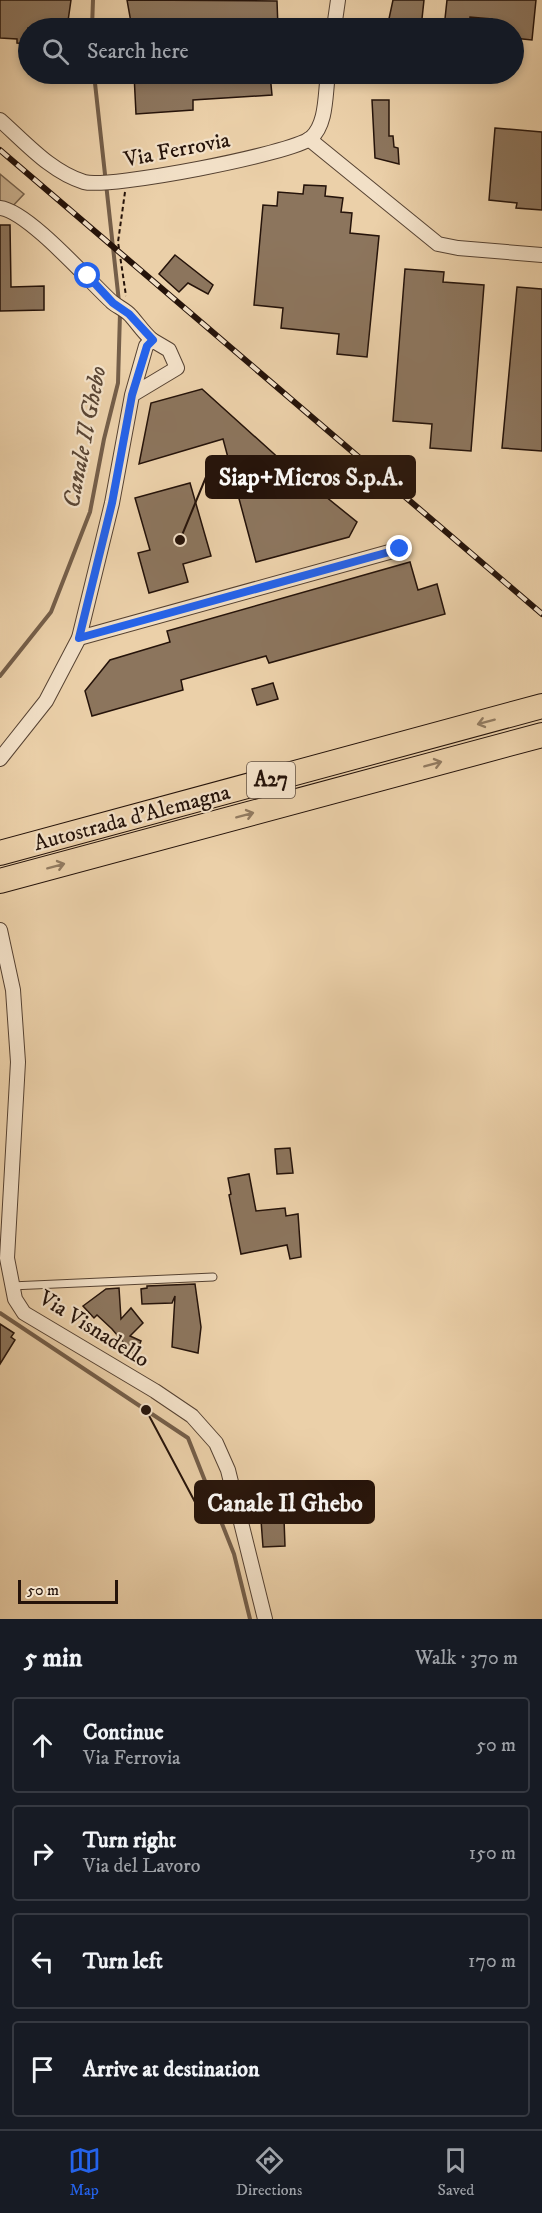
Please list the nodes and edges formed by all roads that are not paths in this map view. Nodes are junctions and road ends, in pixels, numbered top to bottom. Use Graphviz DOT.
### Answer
graph roads {
  1 [pos="338,0"];
  2 [pos="335,18"];
  3 [pos="327,84"];
  4 [pos="0,120"];
  5 [pos="309,139"];
  6 [pos="0,208"];
  7 [pos="542,255"];
  8 [pos="153,340"];
  9 [pos="132,395"];
  10 [pos="400,549"];
  11 [pos="79,638"];
  12 [pos="542,706"];
  13 [pos="542,735"];
  14 [pos="0,759"];
  15 [pos="0,854"];
  16 [pos="0,881"];
  17 [pos="0,930"];
  18 [pos="213,1277"];
  19 [pos="11,1286"];
  20 [pos="265,1619"];
  1 -- 2 [label="street"];
  3 -- 5 [label="street"];
  4 -- 5 [label="street, Via Ferrovia"];
  5 -- 7 [label="street"];
  6 -- 8 [label="street"];
  8 -- 9 [label="street"];
  8 -- 9 [label="street"];
  9 -- 11 [label="street"];
  10 -- 11 [label="street"];
  11 -- 14 [label="street"];
  12 -- 15 [label="highway, Autostrada d'Alemagna / A27, one-way"];
  16 -- 13 [label="highway, Autostrada d'Alemagna / A27, one-way"];
  17 -- 19 [label="street, Via Visnadello"];
  18 -- 19 [label="lane"];
  19 -- 20 [label="street, Via Visnadello"];
}
